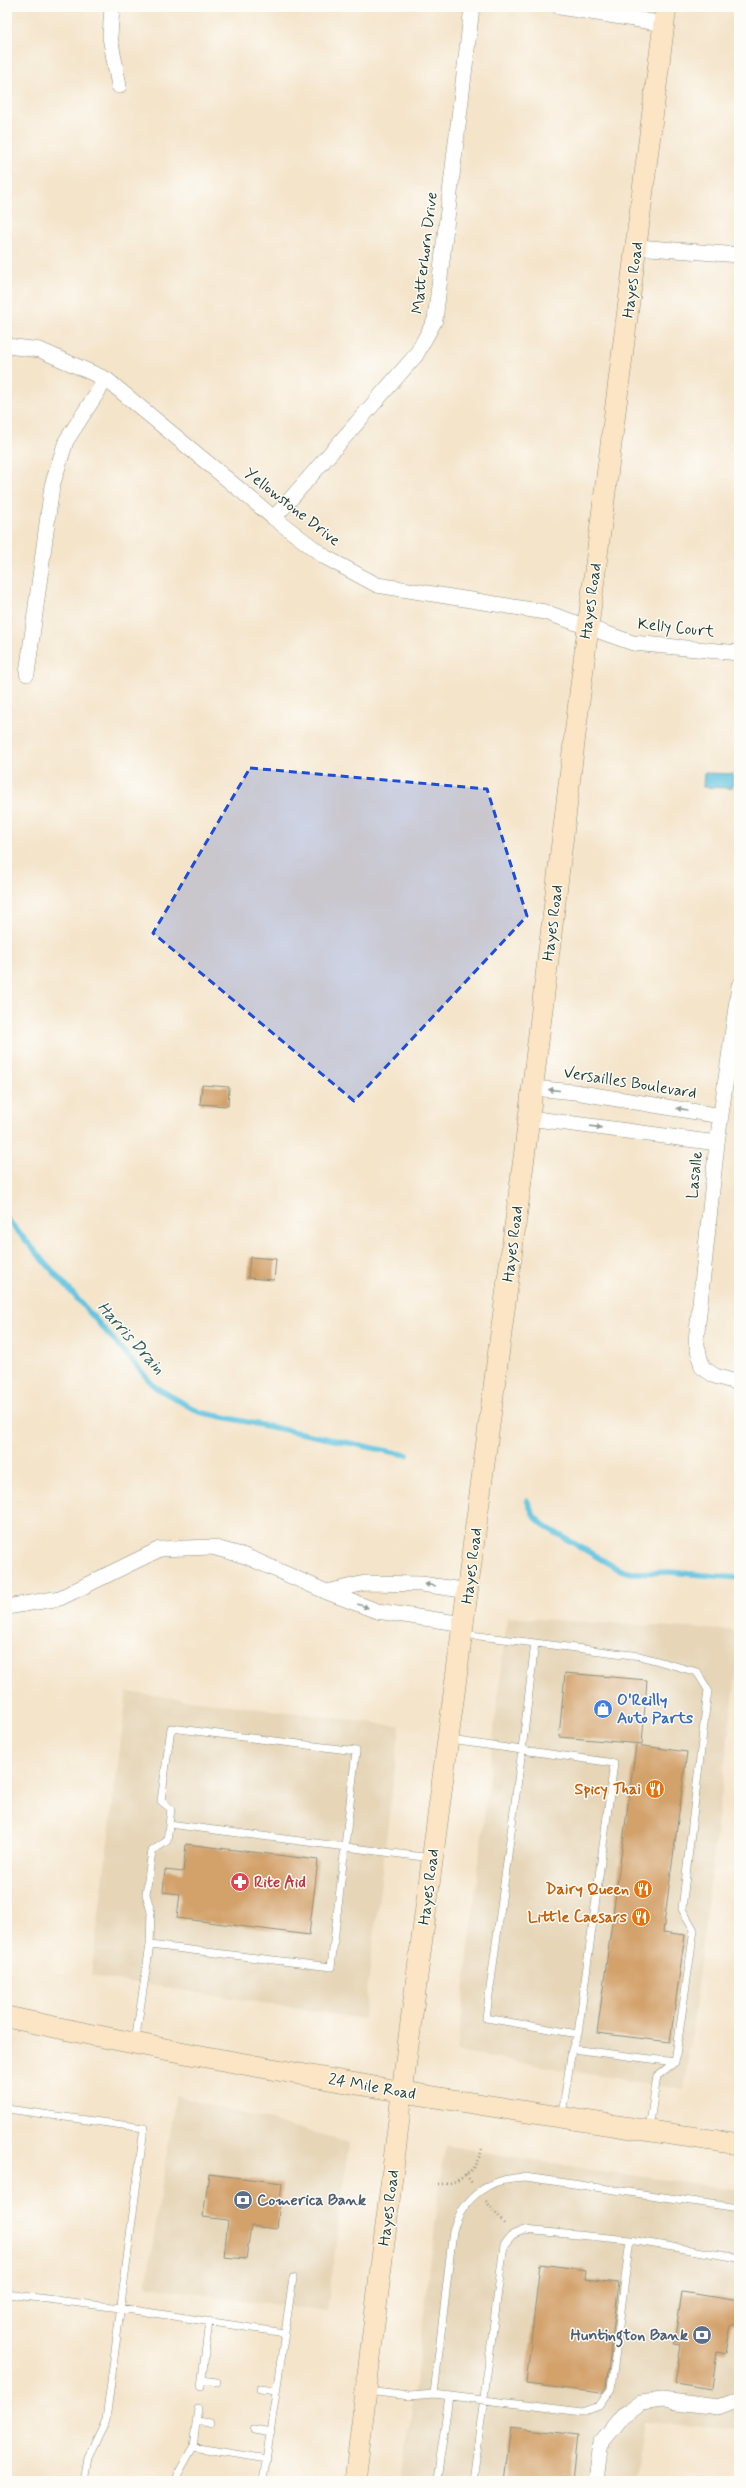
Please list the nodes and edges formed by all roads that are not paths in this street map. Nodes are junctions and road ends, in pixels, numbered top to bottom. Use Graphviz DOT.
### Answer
graph roads {
  1 [pos="112,7"];
  2 [pos="472,7"];
  3 [pos="560,7"];
  4 [pos="665,16"];
  5 [pos="119,86"];
  6 [pos="637,247"];
  7 [pos="739,255"];
  8 [pos="7,346"];
  9 [pos="106,380"];
  10 [pos="274,518"];
  11 [pos="588,627"];
  12 [pos="739,653"];
  13 [pos="27,674"];
  14 [pos="739,986"];
  15 [pos="533,1088"];
  16 [pos="721,1116"];
  17 [pos="529,1118"];
  18 [pos="717,1143"];
  19 [pos="739,1383"];
  20 [pos="469,1591"];
  21 [pos="327,1592"];
  22 [pos="7,1607"];
  23 [pos="464,1629"];
  24 [pos="535,1642"];
  25 [pos="448,1740"];
  26 [pos="522,1750"];
  27 [pos="169,1824"];
  28 [pos="345,1847"];
  29 [pos="433,1858"];
  30 [pos="150,1945"];
  31 [pos="7,2016"];
  32 [pos="578,2034"];
  33 [pos="135,2044"];
  34 [pos="572,2049"];
  35 [pos="675,2062"];
  36 [pos="403,2093"];
  37 [pos="7,2109"];
  38 [pos="561,2118"];
  39 [pos="649,2131"];
  40 [pos="739,2144"];
  41 [pos="739,2208"];
  42 [pos="630,2240"];
  43 [pos="739,2258"];
  44 [pos="293,2278"];
  45 [pos="7,2294"];
  46 [pos="120,2308"];
  47 [pos="209,2321"];
  48 [pos="285,2333"];
  49 [pos="218,2382"];
  50 [pos="260,2389"];
  51 [pos="367,2390"];
  52 [pos="276,2392"];
  53 [pos="434,2394"];
  54 [pos="450,2396"];
  55 [pos="739,2399"];
  56 [pos="484,2400"];
  57 [pos="198,2408"];
  58 [pos="196,2421"];
  59 [pos="210,2423"];
  60 [pos="254,2429"];
  61 [pos="271,2432"];
  62 [pos="193,2447"];
  63 [pos="266,2459"];
  64 [pos="84,2481"];
  65 [pos="174,2481"];
  66 [pos="263,2481"];
  67 [pos="355,2481"];
  68 [pos="437,2481"];
  69 [pos="474,2481"];
  70 [pos="596,2481"];
  1 -- 5 [label="street"];
  2 -- 10 [label="street, Matterhorn Drive"];
  3 -- 4 [label="street"];
  4 -- 6 [label="street, Hayes Road"];
  6 -- 7 [label="street"];
  6 -- 11 [label="street, Hayes Road"];
  8 -- 9 [label="street, Yellowstone Drive"];
  9 -- 10 [label="street, Yellowstone Drive"];
  9 -- 13 [label="street"];
  10 -- 11 [label="street, Yellowstone Drive"];
  11 -- 12 [label="street, Kelly Court"];
  11 -- 15 [label="street, Hayes Road"];
  14 -- 16 [label="street, Lasalle"];
  16 -- 15 [label="street, Versailles Boulevard, one-way"];
  15 -- 17 [label="street, Hayes Road"];
  16 -- 18 [label="street, Lasalle"];
  17 -- 18 [label="street, one-way"];
  17 -- 20 [label="street, Hayes Road"];
  18 -- 19 [label="street, Lasalle"];
  20 -- 21 [label="street, one-way"];
  20 -- 23 [label="street, Hayes Road"];
  21 -- 22 [label="street"];
  21 -- 23 [label="street, one-way"];
  23 -- 24 [label="lane"];
  23 -- 25 [label="street, Hayes Road"];
  24 -- 26 [label="lane"];
  24 -- 35 [label="lane"];
  25 -- 26 [label="lane"];
  25 -- 29 [label="street, Hayes Road"];
  26 -- 32 [label="lane"];
  26 -- 32 [label="lane"];
  27 -- 28 [label="lane"];
  27 -- 28 [label="lane"];
  27 -- 30 [label="lane"];
  28 -- 29 [label="lane"];
  28 -- 30 [label="lane"];
  29 -- 36 [label="street, Hayes Road"];
  30 -- 33 [label="lane"];
  31 -- 33 [label="street, 24 Mile Road"];
  32 -- 34 [label="lane"];
  33 -- 36 [label="street, 24 Mile Road"];
  34 -- 35 [label="lane"];
  34 -- 38 [label="lane"];
  35 -- 39 [label="lane"];
  36 -- 38 [label="street, 24 Mile Road"];
  36 -- 51 [label="street, Hayes Road"];
  37 -- 46 [label="lane"];
  38 -- 39 [label="street, 24 Mile Road"];
  39 -- 40 [label="street, 24 Mile Road"];
  41 -- 53 [label="lane"];
  42 -- 43 [label="lane"];
  42 -- 56 [label="lane"];
  42 -- 56 [label="lane"];
  44 -- 48 [label="lane"];
  45 -- 46 [label="lane"];
  46 -- 47 [label="lane"];
  46 -- 64 [label="lane"];
  47 -- 48 [label="lane"];
  47 -- 49 [label="lane"];
  48 -- 52 [label="lane"];
  50 -- 52 [label="lane"];
  51 -- 53 [label="lane"];
  51 -- 67 [label="street, Hayes Road"];
  52 -- 61 [label="lane"];
  53 -- 54 [label="lane"];
  54 -- 56 [label="lane"];
  54 -- 68 [label="lane"];
  55 -- 70 [label="street"];
  56 -- 69 [label="lane"];
  57 -- 58 [label="lane"];
  58 -- 59 [label="lane"];
  58 -- 62 [label="lane"];
  60 -- 61 [label="lane"];
  61 -- 63 [label="lane"];
  62 -- 63 [label="lane"];
  62 -- 65 [label="lane"];
  63 -- 66 [label="lane"];
}
